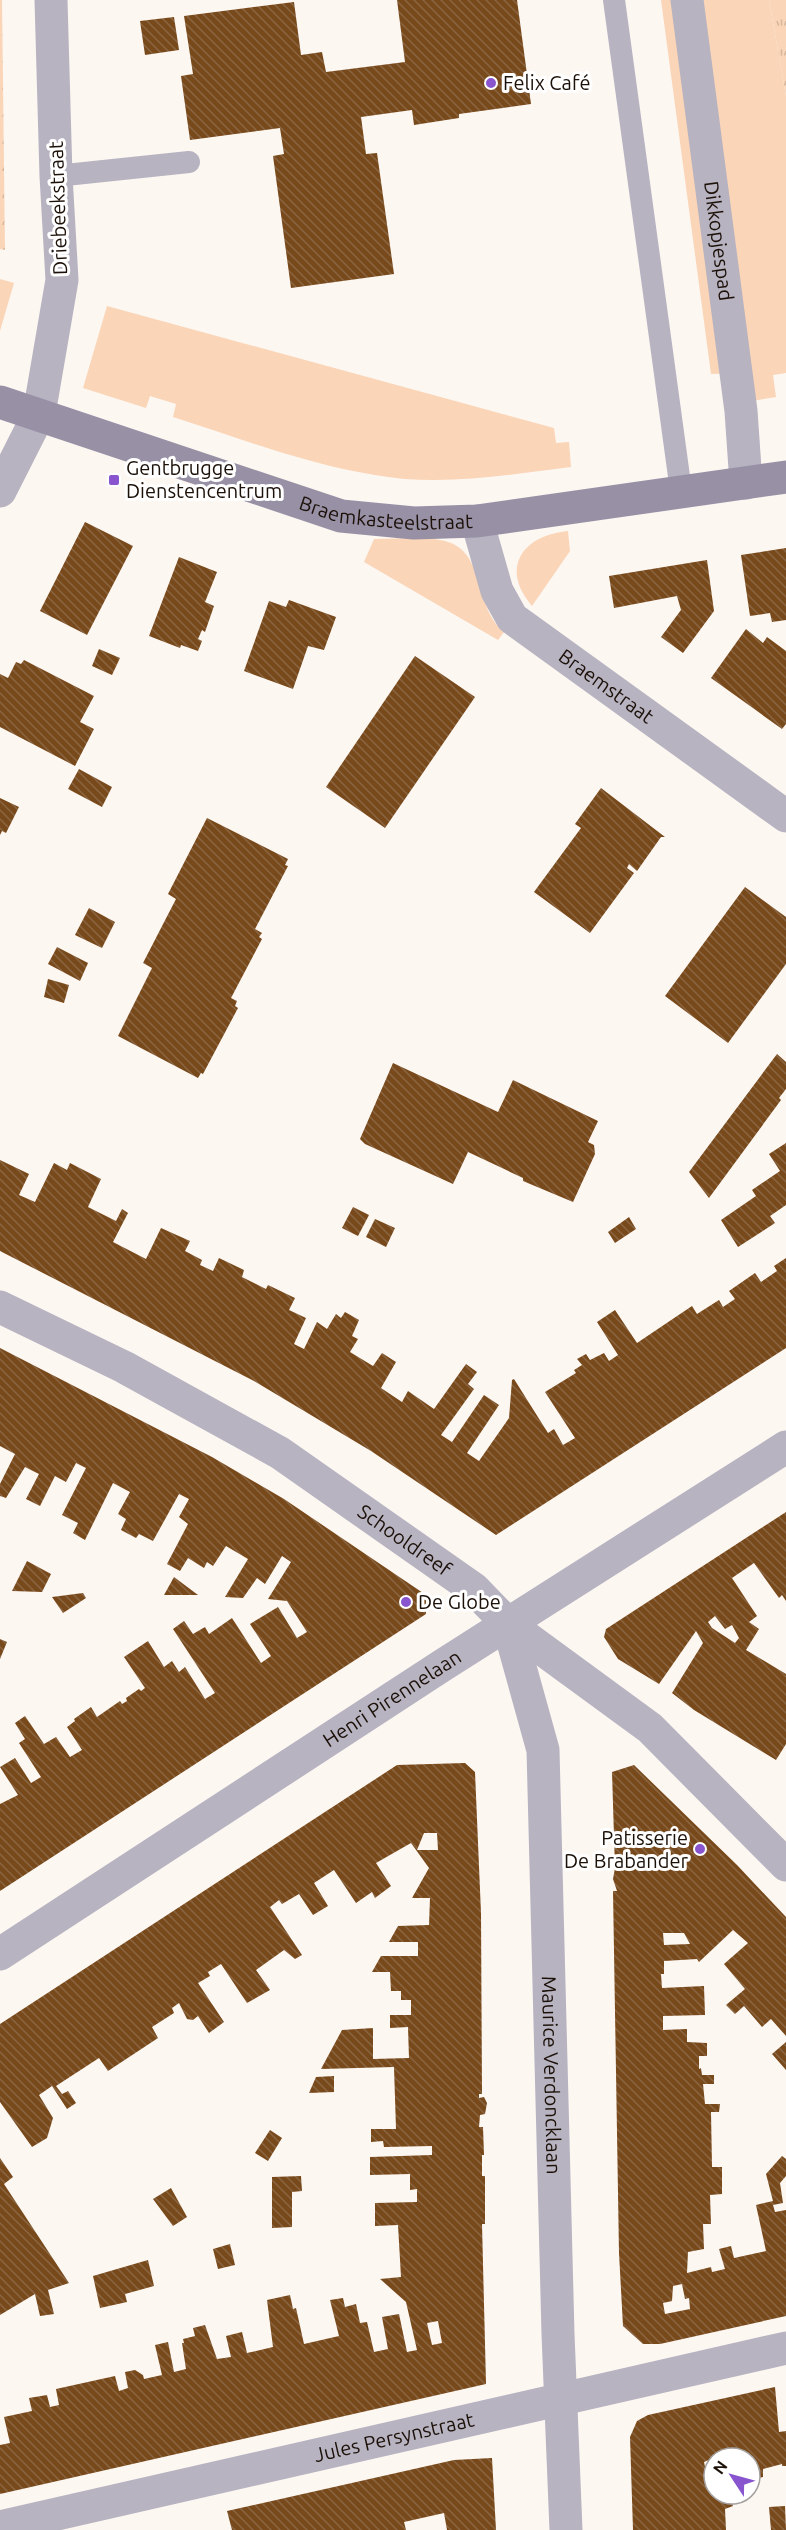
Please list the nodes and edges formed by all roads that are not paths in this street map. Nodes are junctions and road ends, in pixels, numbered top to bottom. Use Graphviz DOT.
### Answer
graph roads {
  1 [pos="51,0"];
  2 [pos="614,0"];
  3 [pos="687,0"];
  4 [pos="189,162"];
  5 [pos="56,176"];
  6 [pos="0,402"];
  7 [pos="39,414"];
  8 [pos="786,477"];
  9 [pos="746,483"];
  10 [pos="0,491"];
  11 [pos="681,491"];
  12 [pos="477,521"];
  13 [pos="786,816"];
  14 [pos="0,1307"];
  15 [pos="786,1447"];
  16 [pos="508,1624"];
  17 [pos="786,1865"];
  18 [pos="0,1954"];
  19 [pos="786,2348"];
  20 [pos="560,2401"];
  21 [pos="0,2527"];
  22 [pos="566,2530"];
  1 -- 5 [label="street, Driebeekstraat"];
  2 -- 11 [label="lane"];
  3 -- 9 [label="street, Dikkopjespad"];
  4 -- 5 [label="lane"];
  5 -- 7 [label="street, Driebeekstraat"];
  6 -- 7 [label="street, Braemkasteelstraat"];
  7 -- 10 [label="street, Driebeekstraat"];
  7 -- 12 [label="street, Braemkasteelstraat"];
  8 -- 9 [label="street, Braemkasteelstraat"];
  9 -- 11 [label="street, Braemkasteelstraat"];
  11 -- 12 [label="street, Braemkasteelstraat"];
  12 -- 13 [label="street, Braemstraat"];
  14 -- 16 [label="street, Schooldreef"];
  15 -- 16 [label="street, Henri Pirennelaan"];
  16 -- 17 [label="street, Schooldreef"];
  16 -- 18 [label="street, Henri Pirennelaan"];
  16 -- 20 [label="street, Maurice Verdoncklaan"];
  19 -- 20 [label="street, Jules Persynstraat"];
  20 -- 21 [label="street, Jules Persynstraat"];
  20 -- 22 [label="street, Maurice Verdoncklaan"];
}
